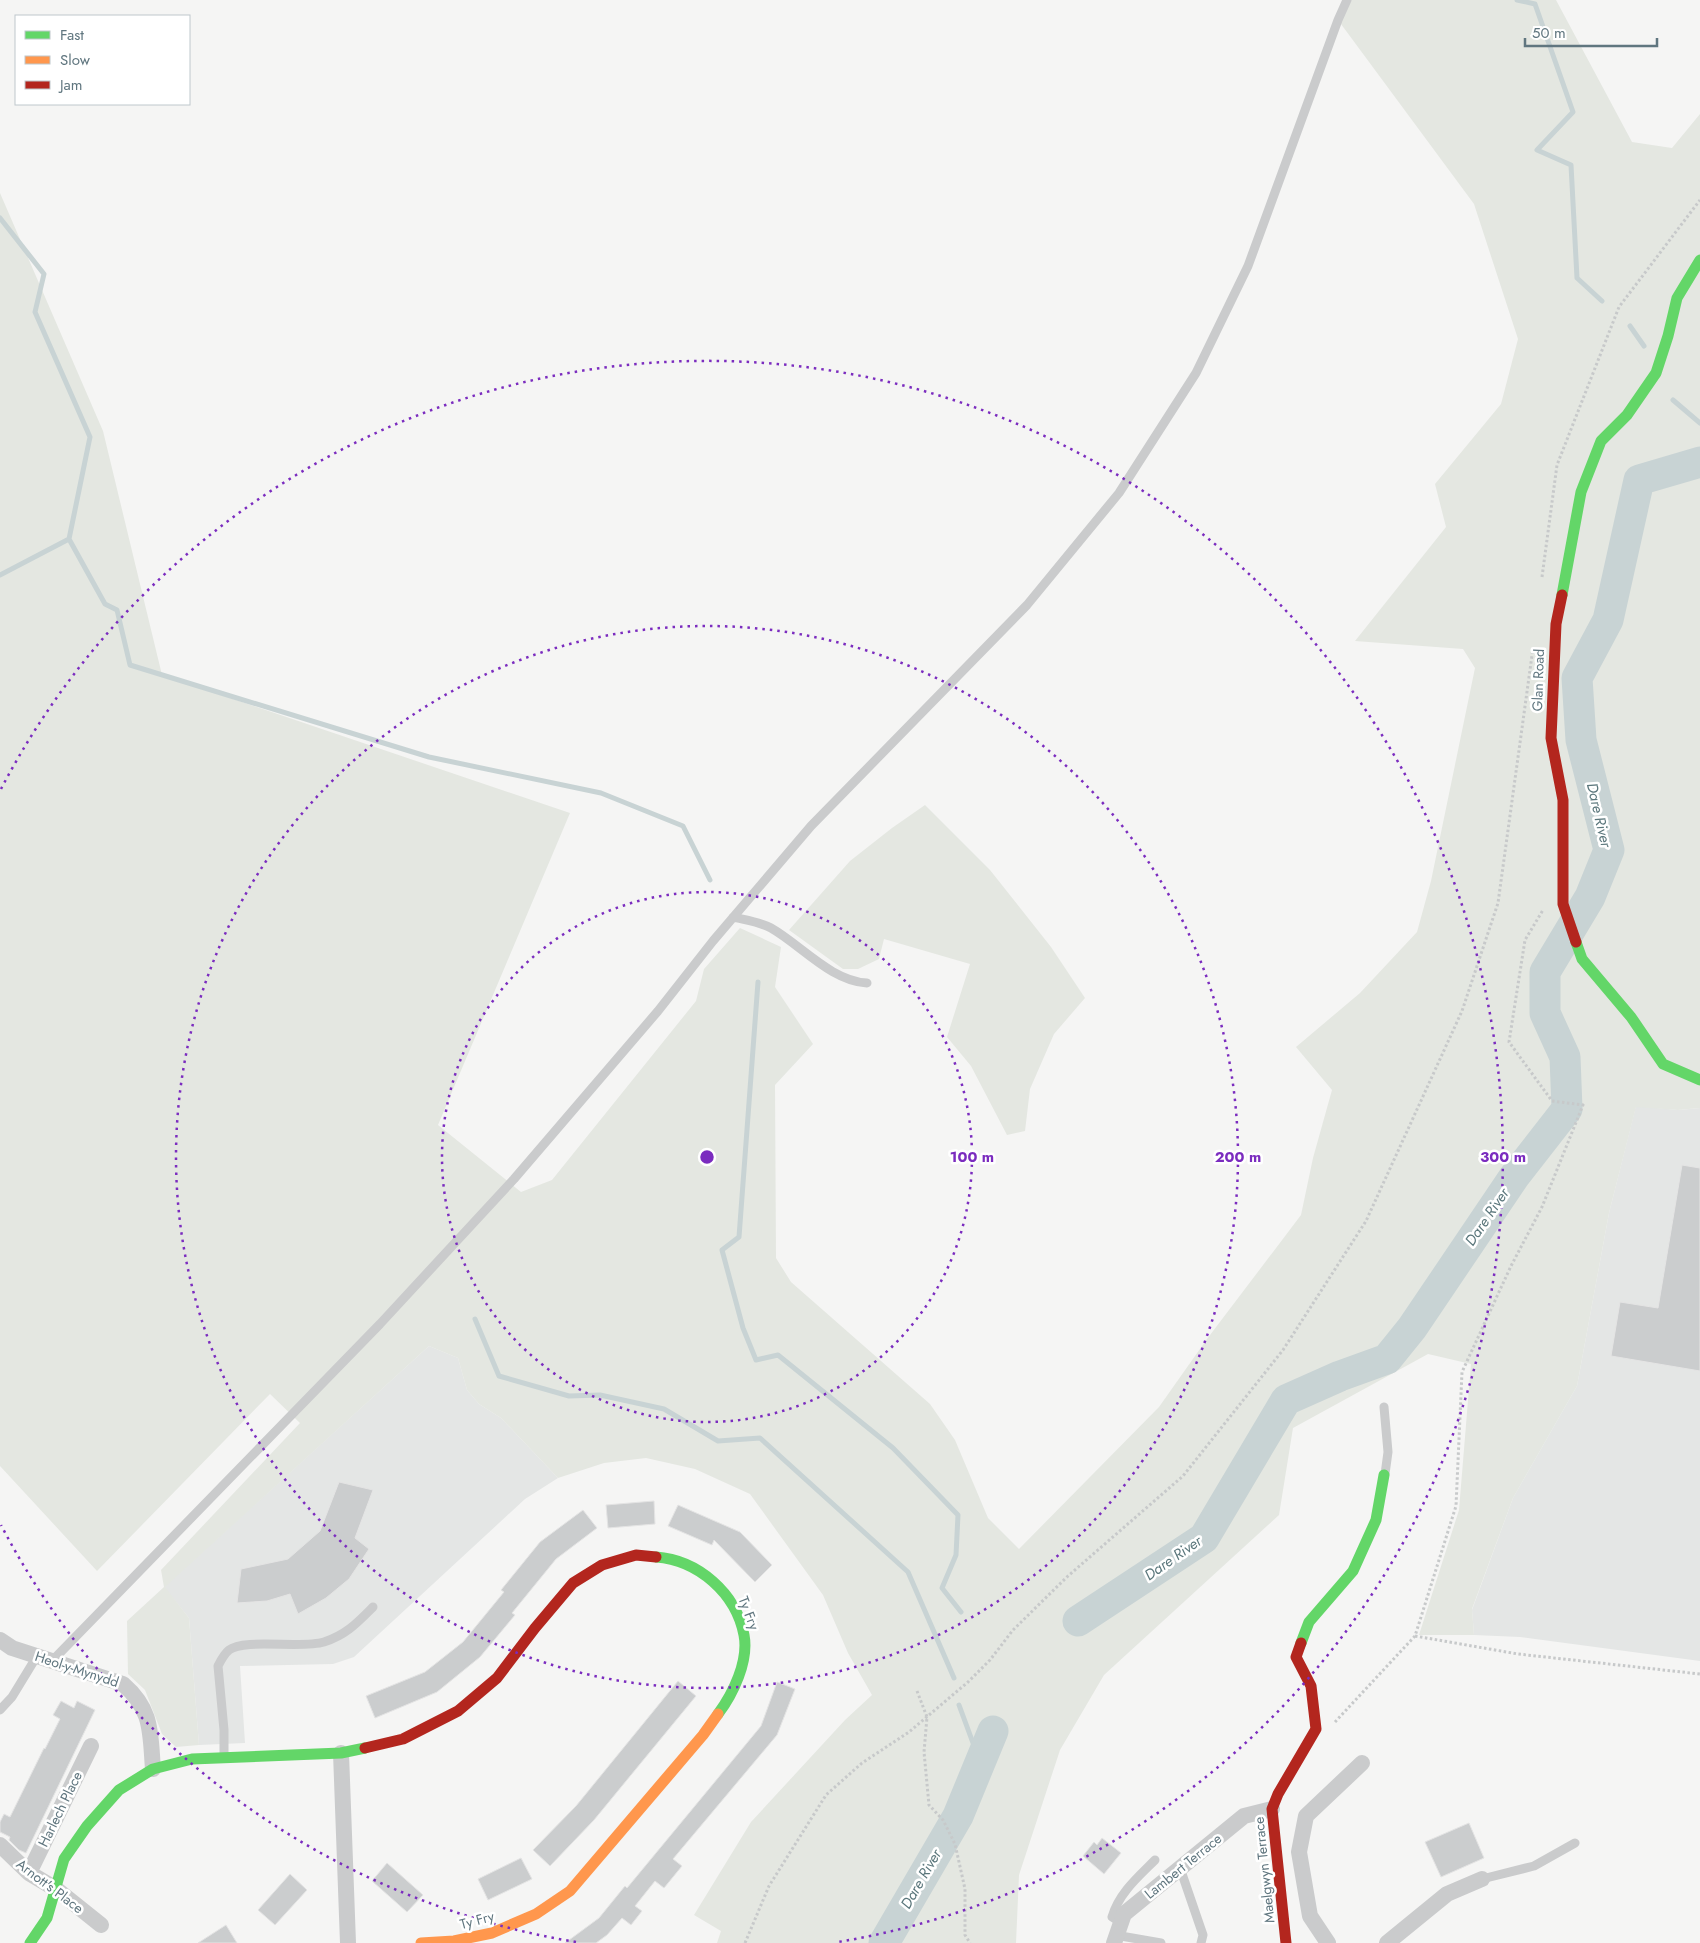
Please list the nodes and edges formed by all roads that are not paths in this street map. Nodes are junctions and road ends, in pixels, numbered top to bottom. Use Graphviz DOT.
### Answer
graph roads {
  1 [pos="1347,0"];
  2 [pos="1700,260"];
  3 [pos="733,917"];
  4 [pos="866,984"];
  5 [pos="1700,1080"];
  6 [pos="1384,1407"];
  7 [pos="1384,1475"];
  8 [pos="373,1607"];
  9 [pos="0,1640"];
  10 [pos="44,1659"];
  11 [pos="0,1710"];
  12 [pos="91,1746"];
  13 [pos="341,1753"];
  14 [pos="224,1757"];
  15 [pos="1362,1763"];
  16 [pos="153,1769"];
  17 [pos="1275,1801"];
  18 [pos="1575,1843"];
  19 [pos="0,1845"];
  20 [pos="1156,1860"];
  21 [pos="1180,1868"];
  22 [pos="29,1873"];
  23 [pos="1482,1879"];
  24 [pos="56,1889"];
  25 [pos="1308,1905"];
  26 [pos="1285,1918"];
  27 [pos="101,1925"];
  28 [pos="1116,1934"];
  29 [pos="30,1943"];
  30 [pos="348,1943"];
  31 [pos="421,1943"];
  32 [pos="1161,1943"];
  33 [pos="1201,1943"];
  34 [pos="1286,1943"];
  35 [pos="1328,1943"];
  36 [pos="1387,1943"];
  1 -- 3 [label="lane"];
  2 -- 5 [label="street, Glan Road"];
  3 -- 4 [label="lane"];
  3 -- 10 [label="lane"];
  6 -- 7 [label="lane"];
  7 -- 17 [label="street"];
  8 -- 14 [label="lane"];
  9 -- 10 [label="street, Heol-y-Mynydd"];
  10 -- 11 [label="lane"];
  10 -- 16 [label="street, Heol-y-Mynydd"];
  12 -- 22 [label="street, Harlech Place"];
  13 -- 14 [label="street, Ty Fry"];
  13 -- 30 [label="street"];
  13 -- 31 [label="street, Ty Fry"];
  14 -- 16 [label="street, Ty Fry"];
  15 -- 25 [label="street"];
  16 -- 24 [label="street, Ty Fry"];
  17 -- 21 [label="street, Lambert Terrace"];
  17 -- 26 [label="street, Maelgwyn Terrace"];
  18 -- 23 [label="lane"];
  19 -- 22 [label="street, Arnott's Place"];
  20 -- 28 [label="lane"];
  21 -- 28 [label="street, Lambert Terrace"];
  21 -- 33 [label="lane"];
  22 -- 24 [label="street, Arnott's Place"];
  23 -- 36 [label="street"];
  24 -- 27 [label="street, Arnott's Place"];
  24 -- 29 [label="street, Ty Fry"];
  25 -- 26 [label="street"];
  25 -- 35 [label="street"];
  26 -- 34 [label="street, Maelgwyn Terrace"];
  28 -- 32 [label="lane"];
}
